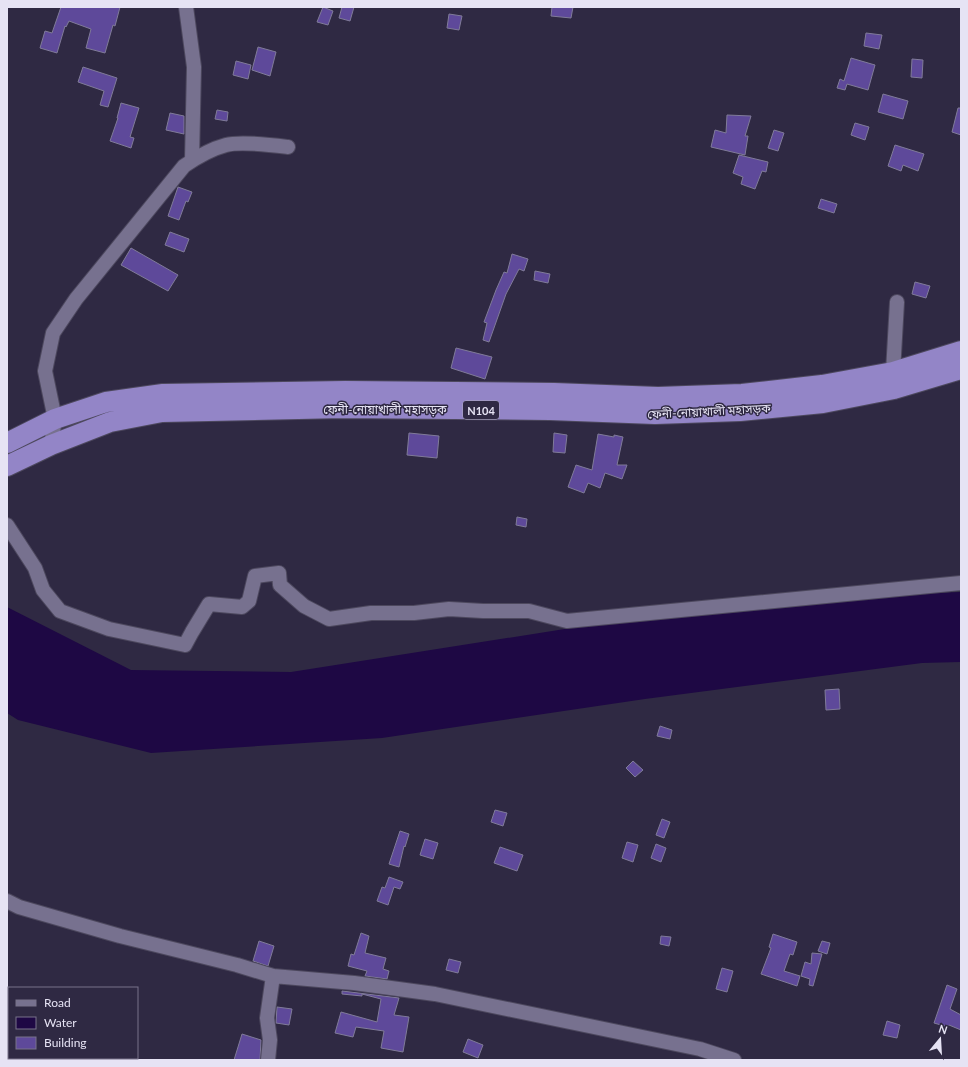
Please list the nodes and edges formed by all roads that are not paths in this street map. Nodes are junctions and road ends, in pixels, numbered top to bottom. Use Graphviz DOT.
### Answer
graph roads {
  1 [pos="186,7"];
  2 [pos="288,146"];
  3 [pos="192,160"];
  4 [pos="897,302"];
  5 [pos="961,352"];
  6 [pos="961,369"];
  7 [pos="893,372"];
  8 [pos="885,391"];
  9 [pos="55,418"];
  10 [pos="7,443"];
  11 [pos="51,445"];
  12 [pos="7,466"];
  13 [pos="7,525"];
  14 [pos="961,583"];
  15 [pos="7,900"];
  16 [pos="273,976"];
  17 [pos="268,1060"];
  18 [pos="734,1060"];
  1 -- 3 [label="street"];
  2 -- 3 [label="street"];
  3 -- 9 [label="street"];
  4 -- 7 [label="street"];
  5 -- 7 [label="highway, ফেনী-নোয়াখালী মহাসড়ক / N104"];
  6 -- 8 [label="highway, ফেনী-নোয়াখালী মহাসড়ক / N104"];
  7 -- 8 [label="street"];
  7 -- 9 [label="highway, ফেনী-নোয়াখালী মহাসড়ক / N104"];
  8 -- 11 [label="highway, ফেনী-নোয়াখালী মহাসড়ক / N104"];
  9 -- 10 [label="highway, ফেনী-নোয়াখালী মহাসড়ক / N104"];
  9 -- 11 [label="street"];
  11 -- 12 [label="highway, ফেনী-নোয়াখালী মহাসড়ক / N104"];
  13 -- 14 [label="street"];
  15 -- 16 [label="street"];
  16 -- 17 [label="street"];
  16 -- 18 [label="street"];
}
